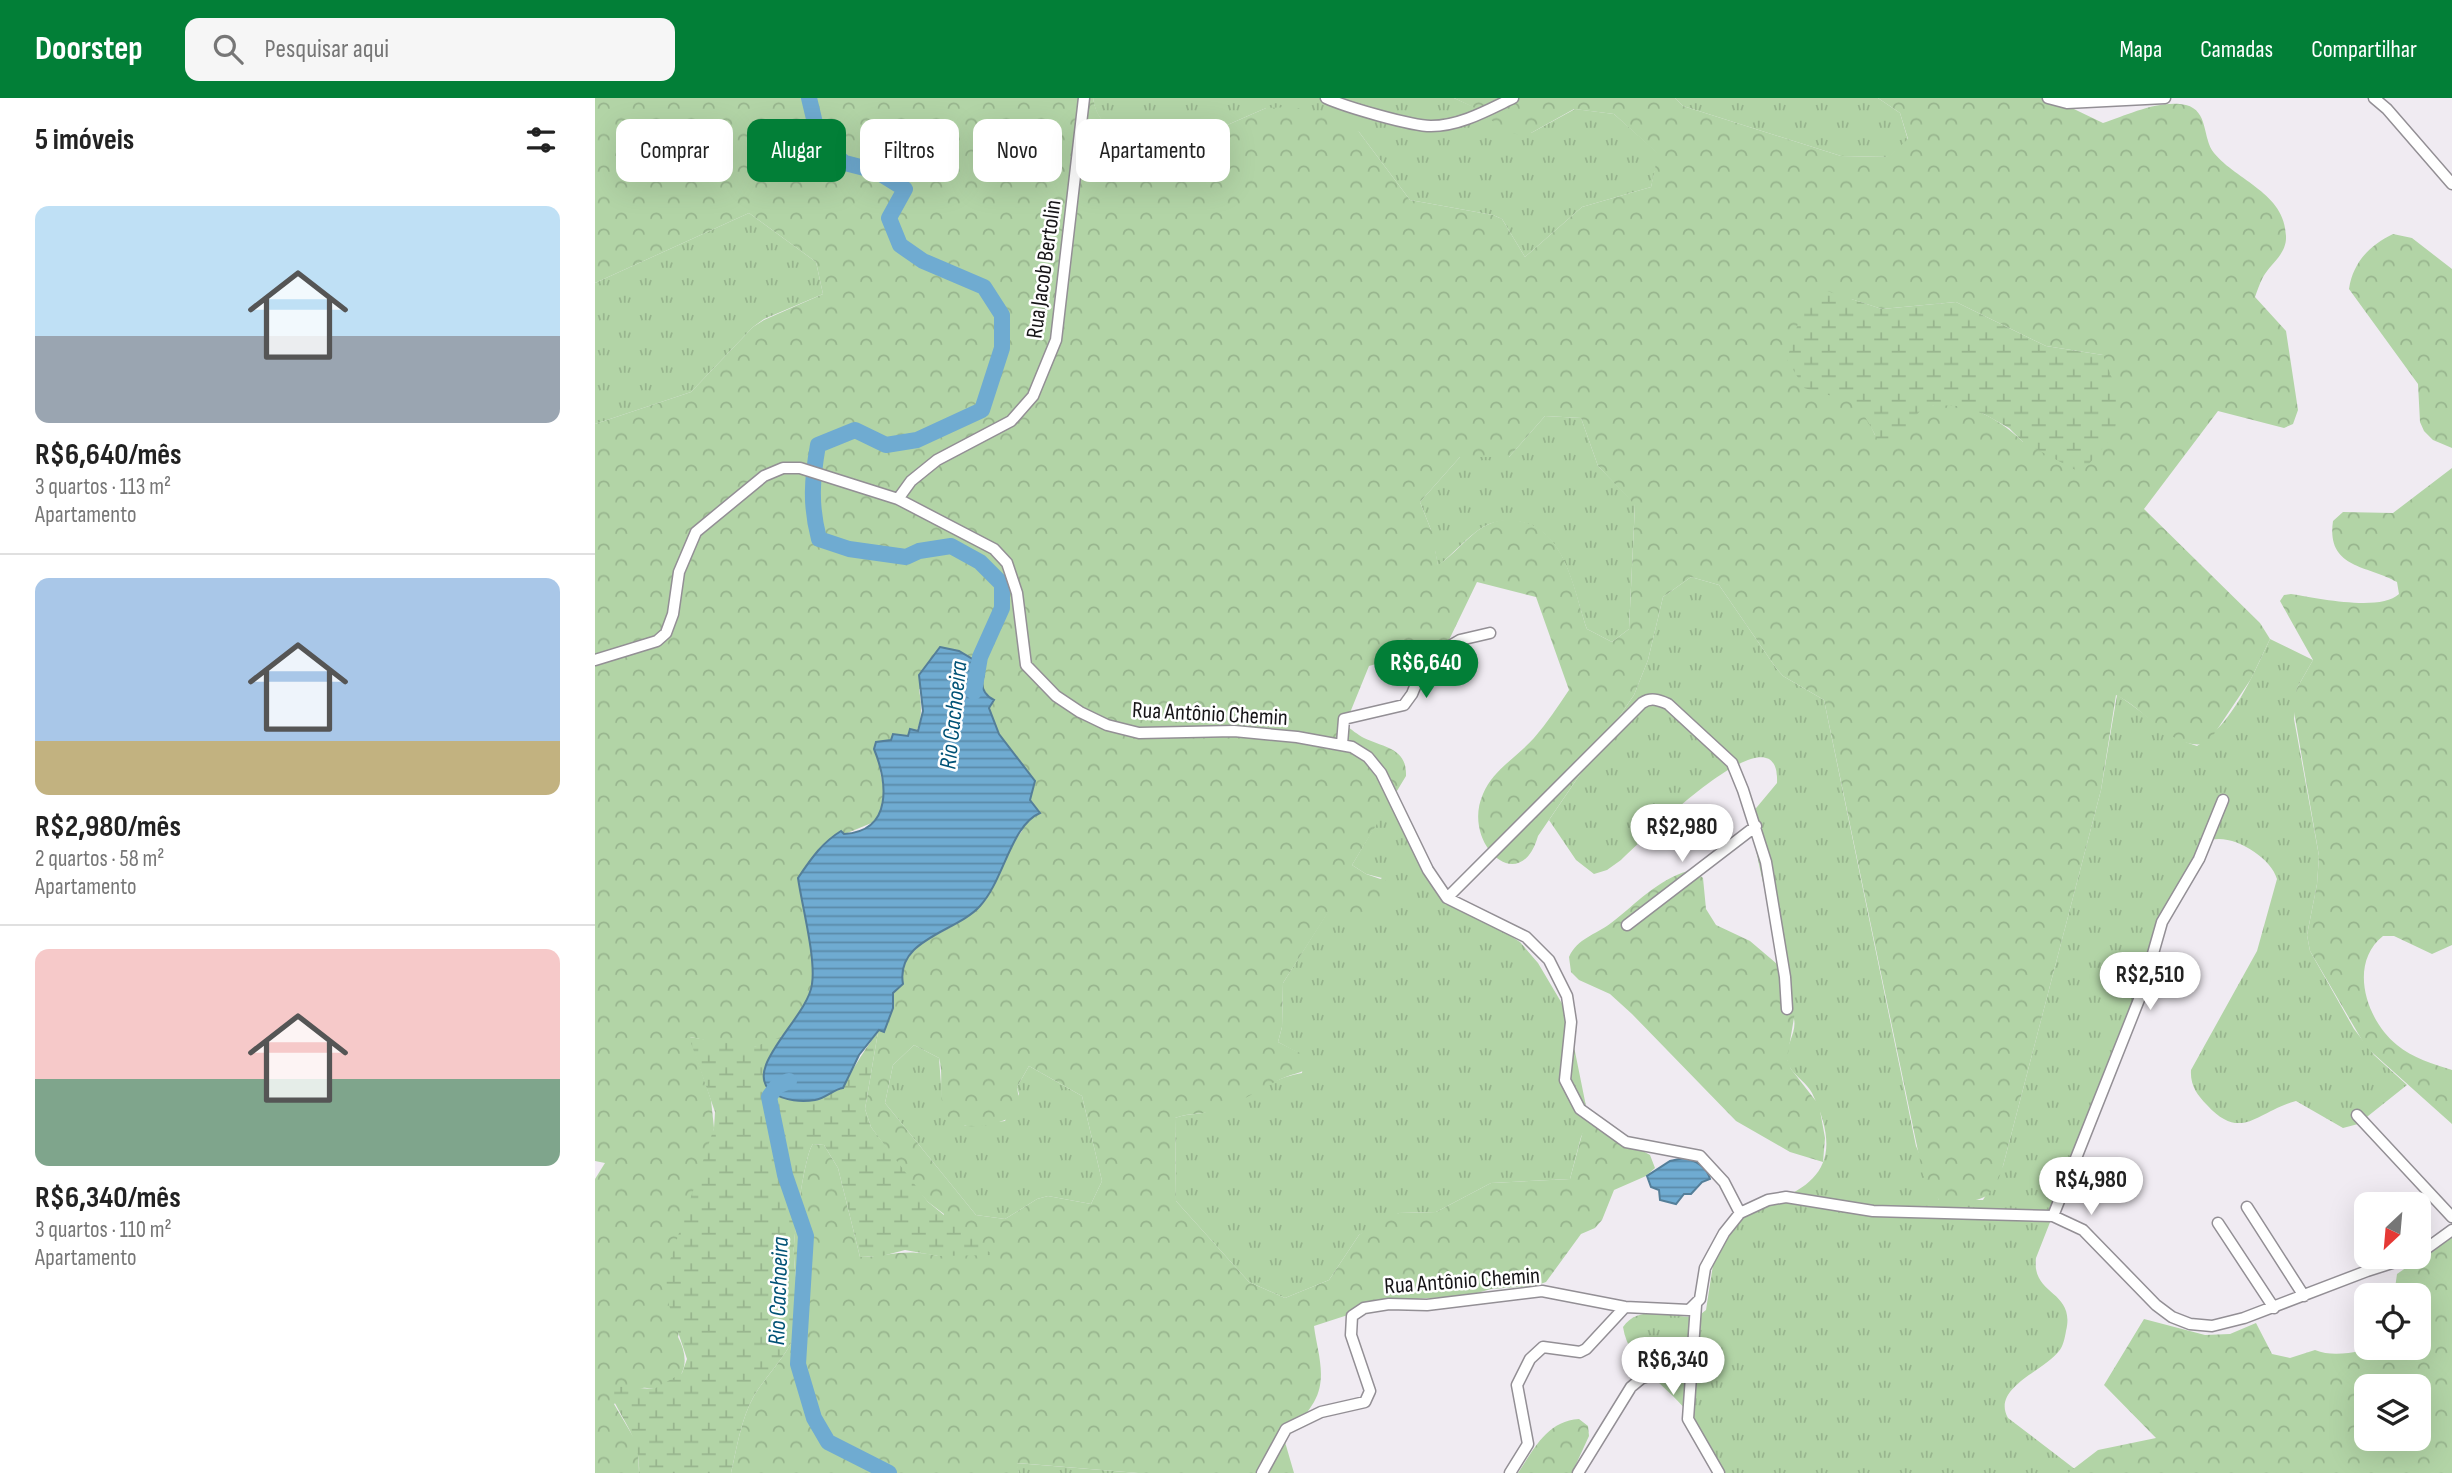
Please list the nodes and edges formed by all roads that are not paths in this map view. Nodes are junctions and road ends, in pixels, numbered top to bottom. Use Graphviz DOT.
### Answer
graph roads {
  1 [pos="1084,98"];
  2 [pos="1326,98"];
  3 [pos="1513,98"];
  4 [pos="2048,98"];
  5 [pos="2165,98"];
  6 [pos="2374,98"];
  7 [pos="2452,184"];
  8 [pos="898,499"];
  9 [pos="1490,633"];
  10 [pos="595,660"];
  11 [pos="1342,744"];
  12 [pos="2223,800"];
  13 [pos="1756,826"];
  14 [pos="1447,898"];
  15 [pos="1627,925"];
  16 [pos="1787,1009"];
  17 [pos="2357,1115"];
  18 [pos="2248,1207"];
  19 [pos="1740,1213"];
  20 [pos="2053,1216"];
  21 [pos="2452,1217"];
  22 [pos="2218,1223"];
  23 [pos="2452,1230"];
  24 [pos="2431,1245"];
  25 [pos="2373,1269"];
  26 [pos="2304,1296"];
  27 [pos="1696,1305"];
  28 [pos="1625,1307"];
  29 [pos="2274,1308"];
  30 [pos="1691,1363"];
  31 [pos="1262,1473"];
  32 [pos="1510,1473"];
  33 [pos="1578,1473"];
  34 [pos="1719,1473"];
  1 -- 8 [label="street, Rua Jacob Bertolin"];
  2 -- 3 [label="street"];
  4 -- 5 [label="street"];
  6 -- 7 [label="street"];
  8 -- 10 [label="street, Rua Antônio Chemin"];
  8 -- 11 [label="street, Rua Antônio Chemin"];
  9 -- 11 [label="street"];
  11 -- 14 [label="street, Rua Antônio Chemin"];
  12 -- 20 [label="street"];
  13 -- 14 [label="street"];
  13 -- 15 [label="street"];
  13 -- 16 [label="street"];
  14 -- 19 [label="street, Rua Antônio Chemin"];
  17 -- 21 [label="street"];
  18 -- 26 [label="street"];
  19 -- 20 [label="street"];
  19 -- 27 [label="street"];
  20 -- 29 [label="street"];
  22 -- 29 [label="street"];
  23 -- 24 [label="street"];
  25 -- 26 [label="street"];
  26 -- 29 [label="street"];
  27 -- 28 [label="street, Rua Antônio Chemin"];
  27 -- 30 [label="street"];
  28 -- 31 [label="street, Rua Antônio Chemin"];
  28 -- 32 [label="street"];
  30 -- 33 [label="street"];
  30 -- 34 [label="street"];
}
